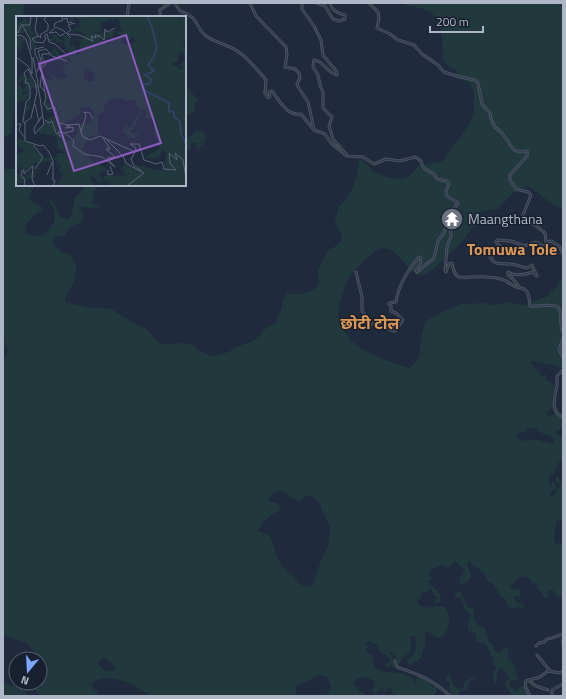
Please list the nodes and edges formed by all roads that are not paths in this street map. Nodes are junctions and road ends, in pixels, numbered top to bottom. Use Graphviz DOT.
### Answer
graph roads {
  1 [pos="129,3"];
  2 [pos="170,3"];
  3 [pos="175,3"];
  4 [pos="250,3"];
  5 [pos="302,3"];
  6 [pos="317,3"];
  7 [pos="330,3"];
  8 [pos="368,3"];
  9 [pos="127,16"];
  10 [pos="160,16"];
  11 [pos="314,130"];
  12 [pos="347,156"];
  13 [pos="450,219"];
  14 [pos="546,242"];
  15 [pos="563,254"];
  16 [pos="356,272"];
  17 [pos="520,288"];
  18 [pos="563,332"];
  19 [pos="563,339"];
  20 [pos="563,357"];
  21 [pos="563,370"];
  22 [pos="563,417"];
  23 [pos="563,634"];
  24 [pos="563,640"];
  25 [pos="536,646"];
  26 [pos="563,646"];
  27 [pos="537,656"];
  28 [pos="395,661"];
  29 [pos="550,671"];
  30 [pos="563,671"];
  31 [pos="528,680"];
  32 [pos="563,684"];
  33 [pos="548,690"];
  34 [pos="450,696"];
  35 [pos="530,696"];
  36 [pos="552,696"];
  1 -- 9 [label="street"];
  2 -- 10 [label="street"];
  3 -- 11 [label="street"];
  4 -- 11 [label="street"];
  5 -- 12 [label="street"];
  6 -- 7 [label="street"];
  8 -- 14 [label="street"];
  11 -- 12 [label="street"];
  12 -- 13 [label="street"];
  13 -- 16 [label="street"];
  13 -- 17 [label="street"];
  14 -- 15 [label="street"];
  14 -- 17 [label="street"];
  17 -- 18 [label="street"];
  19 -- 20 [label="street"];
  21 -- 22 [label="street"];
  23 -- 25 [label="street"];
  24 -- 26 [label="street"];
  27 -- 29 [label="street"];
  28 -- 34 [label="street"];
  29 -- 30 [label="street"];
  29 -- 31 [label="street"];
  31 -- 33 [label="street"];
  31 -- 35 [label="street"];
  32 -- 36 [label="street"];
}
